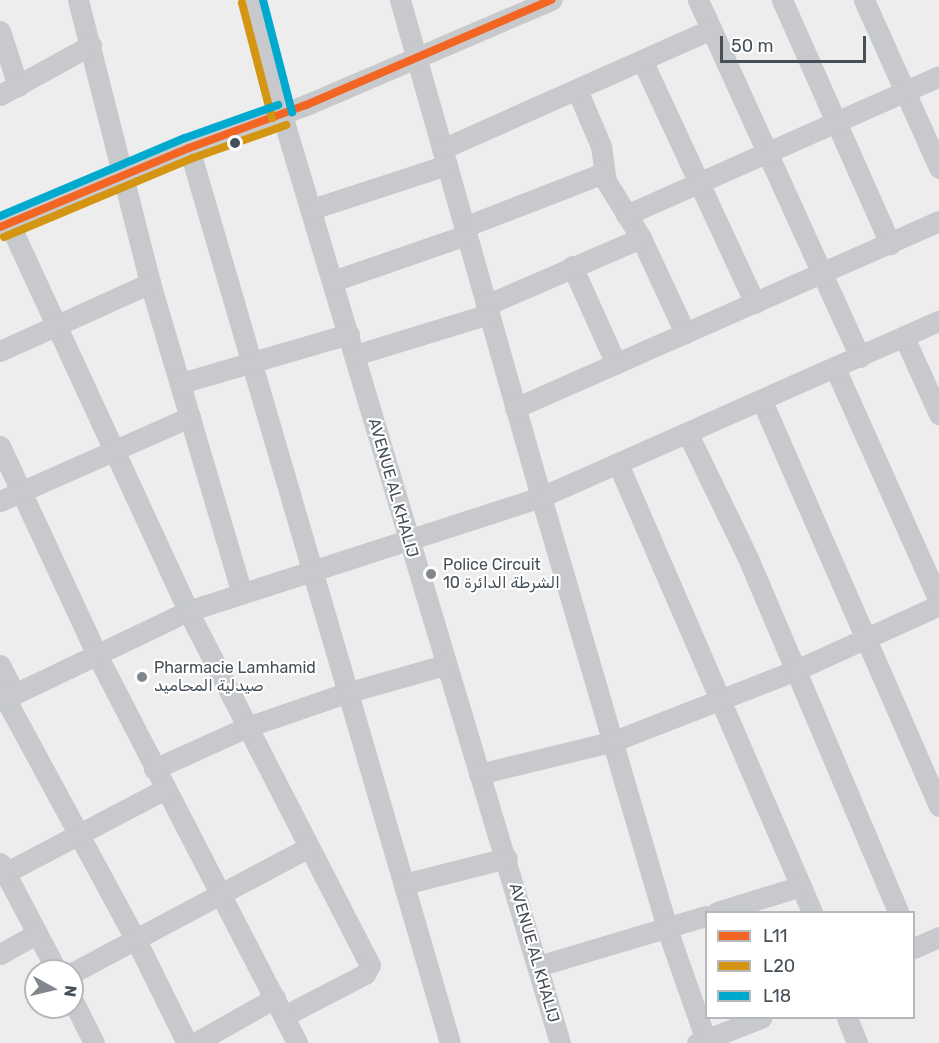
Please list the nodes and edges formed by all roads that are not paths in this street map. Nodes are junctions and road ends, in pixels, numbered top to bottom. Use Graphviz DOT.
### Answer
graph roads {
  1 [pos="78,0"];
  2 [pos="252,0"];
  3 [pos="400,0"];
  4 [pos="550,0"];
  5 [pos="698,0"];
  6 [pos="782,0"];
  7 [pos="864,0"];
  8 [pos="711,29"];
  9 [pos="0,31"];
  10 [pos="91,45"];
  11 [pos="417,59"];
  12 [pos="642,60"];
  13 [pos="939,76"];
  14 [pos="577,90"];
  15 [pos="9,91"];
  16 [pos="905,92"];
  17 [pos="282,115"];
  18 [pos="835,122"];
  19 [pos="189,148"];
  20 [pos="767,150"];
  21 [pos="445,157"];
  22 [pos="939,168"];
  23 [pos="603,173"];
  24 [pos="122,176"];
  25 [pos="699,181"];
  26 [pos="312,209"];
  27 [pos="626,215"];
  28 [pos="939,221"];
  29 [pos="5,225"];
  30 [pos="465,231"];
  31 [pos="641,238"];
  32 [pos="890,244"];
  33 [pos="572,266"];
  34 [pos="822,274"];
  35 [pos="333,281"];
  36 [pos="150,283"];
  37 [pos="755,303"];
  38 [pos="487,309"];
  39 [pos="939,321"];
  40 [pos="56,325"];
  41 [pos="685,333"];
  42 [pos="349,334"];
  43 [pos="904,337"];
  44 [pos="0,351"];
  45 [pos="355,355"];
  46 [pos="860,357"];
  47 [pos="251,362"];
  48 [pos="616,364"];
  49 [pos="835,368"];
  50 [pos="181,383"];
  51 [pos="762,401"];
  52 [pos="515,408"];
  53 [pos="939,414"];
  54 [pos="190,417"];
  55 [pos="688,435"];
  56 [pos="0,446"];
  57 [pos="114,453"];
  58 [pos="619,466"];
  59 [pos="21,491"];
  60 [pos="541,497"];
  61 [pos="0,501"];
  62 [pos="408,542"];
  63 [pos="310,571"];
  64 [pos="242,593"];
  65 [pos="939,600"];
  66 [pos="939,605"];
  67 [pos="188,612"];
  68 [pos="866,639"];
  69 [pos="96,653"];
  70 [pos="0,665"];
  71 [pos="444,665"];
  72 [pos="796,670"];
  73 [pos="346,693"];
  74 [pos="6,697"];
  75 [pos="720,702"];
  76 [pos="247,727"];
  77 [pos="614,741"];
  78 [pos="154,769"];
  79 [pos="479,774"];
  80 [pos="165,789"];
  81 [pos="939,806"];
  82 [pos="77,834"];
  83 [pos="309,847"];
  84 [pos="507,858"];
  85 [pos="3,868"];
  86 [pos="404,884"];
  87 [pos="801,886"];
  88 [pos="222,892"];
  89 [pos="720,911"];
  90 [pos="812,911"];
  91 [pos="898,911"];
  92 [pos="705,916"];
  93 [pos="667,929"];
  94 [pos="36,934"];
  95 [pos="939,937"];
  96 [pos="136,940"];
  97 [pos="915,948"];
  98 [pos="0,954"];
  99 [pos="50,959"];
  100 [pos="538,966"];
  101 [pos="84,968"];
  102 [pos="279,1007"];
  103 [pos="82,1019"];
  104 [pos="756,1019"];
  105 [pos="848,1019"];
  106 [pos="703,1042"];
  107 [pos="94,1043"];
  108 [pos="187,1043"];
  109 [pos="195,1043"];
  110 [pos="297,1043"];
  111 [pos="450,1043"];
  112 [pos="560,1043"];
  113 [pos="857,1043"];
  1 -- 10 [label="street"];
  2 -- 17 [label="street, AVENUE AL KHALIJ"];
  3 -- 11 [label="street"];
  4 -- 11 [label="street"];
  5 -- 8 [label="street"];
  6 -- 18 [label="street"];
  7 -- 16 [label="street"];
  8 -- 12 [label="street"];
  8 -- 20 [label="street"];
  9 -- 15 [label="street"];
  10 -- 15 [label="street"];
  10 -- 24 [label="street"];
  11 -- 17 [label="street"];
  11 -- 21 [label="street"];
  12 -- 14 [label="street"];
  12 -- 25 [label="street"];
  13 -- 16 [label="street"];
  14 -- 21 [label="street"];
  14 -- 23 [label="street"];
  16 -- 18 [label="street"];
  16 -- 22 [label="street"];
  17 -- 19 [label="street"];
  17 -- 26 [label="street, AVENUE AL KHALIJ"];
  18 -- 20 [label="street"];
  18 -- 32 [label="street"];
  19 -- 24 [label="street"];
  19 -- 47 [label="street"];
  20 -- 25 [label="street"];
  20 -- 34 [label="street"];
  21 -- 26 [label="street"];
  21 -- 30 [label="street"];
  23 -- 27 [label="street"];
  23 -- 30 [label="street"];
  24 -- 29 [label="street"];
  24 -- 36 [label="street"];
  25 -- 27 [label="street"];
  25 -- 37 [label="street"];
  26 -- 35 [label="street, AVENUE AL KHALIJ"];
  27 -- 31 [label="street"];
  28 -- 32 [label="street"];
  29 -- 40 [label="street"];
  30 -- 35 [label="street"];
  30 -- 38 [label="street"];
  31 -- 33 [label="street"];
  31 -- 41 [label="street"];
  32 -- 34 [label="street"];
  33 -- 38 [label="street"];
  33 -- 48 [label="street"];
  34 -- 37 [label="street"];
  34 -- 46 [label="street"];
  35 -- 42 [label="street, AVENUE AL KHALIJ"];
  36 -- 40 [label="street"];
  36 -- 50 [label="street"];
  37 -- 41 [label="street"];
  38 -- 45 [label="street"];
  38 -- 52 [label="street"];
  39 -- 43 [label="street"];
  40 -- 44 [label="street"];
  40 -- 57 [label="street"];
  41 -- 48 [label="street"];
  42 -- 45 [label="street, AVENUE AL KHALIJ"];
  42 -- 47 [label="street"];
  43 -- 46 [label="street"];
  43 -- 53 [label="street"];
  45 -- 62 [label="street, AVENUE AL KHALIJ"];
  46 -- 49 [label="street"];
  47 -- 50 [label="street"];
  47 -- 63 [label="street"];
  48 -- 52 [label="street"];
  49 -- 51 [label="street"];
  49 -- 65 [label="street"];
  50 -- 54 [label="street"];
  51 -- 55 [label="street"];
  51 -- 68 [label="street"];
  52 -- 60 [label="street"];
  54 -- 57 [label="street"];
  54 -- 64 [label="street"];
  55 -- 58 [label="street"];
  55 -- 72 [label="street"];
  56 -- 59 [label="street"];
  57 -- 59 [label="street"];
  57 -- 67 [label="street"];
  58 -- 60 [label="street"];
  58 -- 75 [label="street"];
  59 -- 61 [label="street"];
  59 -- 69 [label="street"];
  60 -- 62 [label="street"];
  60 -- 77 [label="street"];
  62 -- 63 [label="street"];
  62 -- 71 [label="street, AVENUE AL KHALIJ"];
  63 -- 64 [label="street"];
  63 -- 73 [label="street"];
  64 -- 67 [label="street"];
  66 -- 68 [label="street"];
  67 -- 69 [label="street"];
  67 -- 76 [label="street"];
  68 -- 72 [label="street"];
  68 -- 81 [label="street"];
  69 -- 74 [label="street"];
  69 -- 78 [label="street"];
  70 -- 74 [label="street"];
  71 -- 73 [label="street"];
  71 -- 79 [label="street, AVENUE AL KHALIJ"];
  72 -- 75 [label="street"];
  72 -- 91 [label="street"];
  73 -- 76 [label="street"];
  73 -- 86 [label="street"];
  74 -- 82 [label="street"];
  75 -- 77 [label="street"];
  75 -- 87 [label="street"];
  76 -- 78 [label="street"];
  76 -- 83 [label="street"];
  77 -- 79 [label="street"];
  77 -- 93 [label="street"];
  78 -- 80 [label="street"];
  79 -- 84 [label="street, AVENUE AL KHALIJ"];
  80 -- 82 [label="street"];
  80 -- 88 [label="street"];
  82 -- 85 [label="street"];
  82 -- 96 [label="street"];
  83 -- 88 [label="street"];
  83 -- 102 [label="street"];
  84 -- 86 [label="street"];
  84 -- 100 [label="street, AVENUE AL KHALIJ"];
  85 -- 94 [label="street"];
  86 -- 111 [label="street"];
  87 -- 89 [label="street"];
  87 -- 90 [label="street"];
  88 -- 96 [label="street"];
  88 -- 102 [label="street"];
  92 -- 93 [label="street"];
  93 -- 100 [label="street"];
  93 -- 106 [label="street"];
  94 -- 98 [label="street"];
  94 -- 99 [label="street"];
  95 -- 97 [label="street"];
  96 -- 101 [label="street"];
  96 -- 108 [label="street"];
  100 -- 112 [label="street, AVENUE AL KHALIJ"];
  102 -- 109 [label="street"];
  102 -- 110 [label="street"];
  103 -- 107 [label="street"];
  104 -- 106 [label="street"];
  105 -- 113 [label="street"];
}
